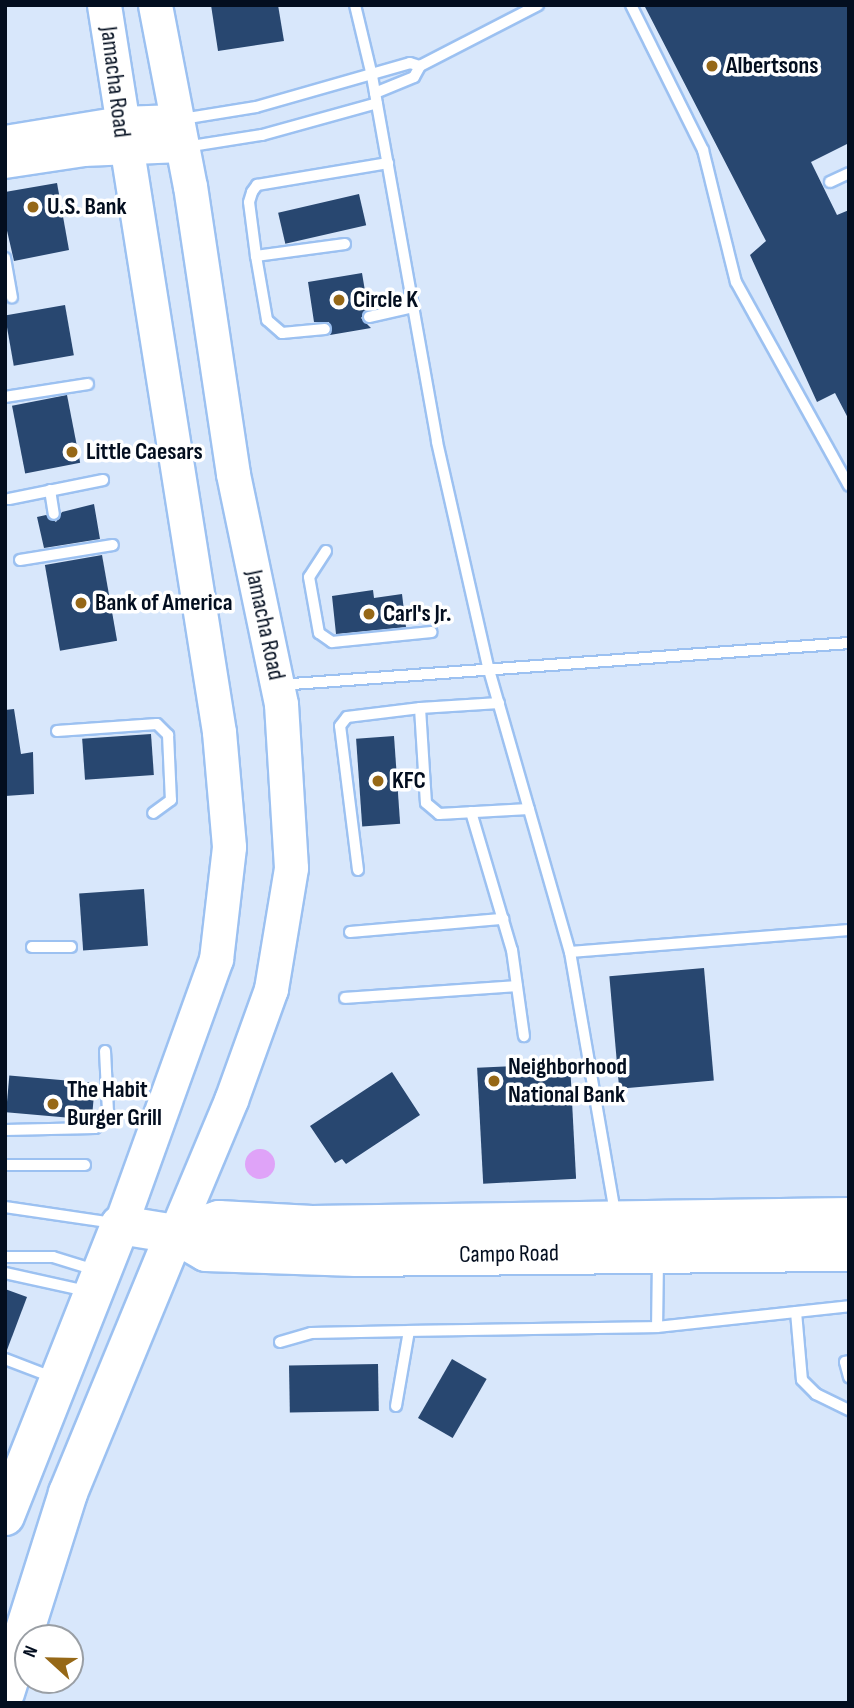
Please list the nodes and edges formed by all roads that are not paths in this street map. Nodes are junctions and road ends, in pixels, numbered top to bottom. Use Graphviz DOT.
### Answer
graph roads {
  1 [pos="104,5"];
  2 [pos="155,5"];
  3 [pos="355,5"];
  4 [pos="538,5"];
  5 [pos="631,5"];
  6 [pos="420,66"];
  7 [pos="372,76"];
  8 [pos="376,98"];
  9 [pos="179,134"];
  10 [pos="122,135"];
  11 [pos="5,141"];
  12 [pos="5,163"];
  13 [pos="387,163"];
  14 [pos="849,173"];
  15 [pos="831,182"];
  16 [pos="345,244"];
  17 [pos="256,256"];
  18 [pos="5,258"];
  19 [pos="12,298"];
  20 [pos="413,307"];
  21 [pos="369,317"];
  22 [pos="325,329"];
  23 [pos="88,384"];
  24 [pos="5,397"];
  25 [pos="103,480"];
  26 [pos="849,486"];
  27 [pos="50,490"];
  28 [pos="9,499"];
  29 [pos="54,514"];
  30 [pos="58,541"];
  31 [pos="113,545"];
  32 [pos="326,551"];
  33 [pos="60,554"];
  34 [pos="20,560"];
  35 [pos="432,632"];
  36 [pos="849,643"];
  37 [pos="489,670"];
  38 [pos="277,685"];
  39 [pos="499,703"];
  40 [pos="420,708"];
  41 [pos="57,731"];
  42 [pos="529,809"];
  43 [pos="471,812"];
  44 [pos="153,813"];
  45 [pos="358,870"];
  46 [pos="503,919"];
  47 [pos="849,930"];
  48 [pos="351,932"];
  49 [pos="32,947"];
  50 [pos="71,947"];
  51 [pos="570,952"];
  52 [pos="517,986"];
  53 [pos="345,998"];
  54 [pos="524,1036"];
  55 [pos="105,1051"];
  56 [pos="5,1130"];
  57 [pos="5,1165"];
  58 [pos="85,1165"];
  59 [pos="5,1207"];
  60 [pos="849,1217"];
  61 [pos="617,1220"];
  62 [pos="120,1225"];
  63 [pos="175,1234"];
  64 [pos="849,1252"];
  65 [pos="658,1253"];
  66 [pos="5,1256"];
  67 [pos="5,1273"];
  68 [pos="97,1282"];
  69 [pos="849,1306"];
  70 [pos="796,1312"];
  71 [pos="657,1326"];
  72 [pos="409,1331"];
  73 [pos="280,1342"];
  74 [pos="5,1359"];
  75 [pos="849,1361"];
  76 [pos="849,1377"];
  77 [pos="59,1379"];
  78 [pos="396,1406"];
  79 [pos="849,1410"];
  80 [pos="5,1516"];
  81 [pos="5,1693"];
  1 -- 10 [label="main road, Jamacha Road"];
  2 -- 9 [label="main road, Jamacha Road"];
  3 -- 7 [label="lane"];
  4 -- 6 [label="lane"];
  5 -- 26 [label="lane"];
  6 -- 7 [label="lane"];
  6 -- 8 [label="lane"];
  7 -- 8 [label="lane"];
  7 -- 9 [label="lane"];
  8 -- 9 [label="lane"];
  8 -- 13 [label="lane"];
  9 -- 10 [label="street"];
  9 -- 38 [label="main road, Jamacha Road"];
  10 -- 11 [label="street"];
  10 -- 12 [label="street"];
  10 -- 62 [label="main road, Jamacha Road"];
  13 -- 17 [label="lane"];
  13 -- 20 [label="lane"];
  14 -- 15 [label="lane"];
  16 -- 17 [label="lane"];
  17 -- 22 [label="lane"];
  18 -- 19 [label="lane"];
  20 -- 21 [label="lane"];
  20 -- 37 [label="lane"];
  23 -- 24 [label="lane"];
  25 -- 27 [label="lane"];
  27 -- 28 [label="lane"];
  27 -- 29 [label="lane"];
  30 -- 33 [label="lane"];
  31 -- 33 [label="lane"];
  32 -- 35 [label="lane"];
  33 -- 34 [label="lane"];
  36 -- 37 [label="lane"];
  37 -- 38 [label="lane"];
  37 -- 39 [label="lane"];
  38 -- 63 [label="main road, Jamacha Road"];
  39 -- 40 [label="lane"];
  39 -- 42 [label="lane"];
  40 -- 43 [label="lane"];
  40 -- 45 [label="lane"];
  41 -- 44 [label="lane"];
  42 -- 43 [label="lane"];
  42 -- 51 [label="lane"];
  43 -- 46 [label="lane"];
  46 -- 48 [label="lane"];
  46 -- 52 [label="lane"];
  47 -- 51 [label="lane"];
  49 -- 50 [label="lane"];
  51 -- 61 [label="lane"];
  52 -- 53 [label="lane"];
  52 -- 54 [label="lane"];
  55 -- 56 [label="lane"];
  57 -- 58 [label="lane"];
  59 -- 62 [label="lane"];
  60 -- 61 [label="highway, Campo Road"];
  61 -- 63 [label="highway, Campo Road"];
  62 -- 63 [label="highway, Campo Road"];
  62 -- 68 [label="highway"];
  63 -- 65 [label="highway, Campo Road"];
  63 -- 81 [label="highway"];
  64 -- 65 [label="highway, Campo Road"];
  65 -- 71 [label="lane"];
  66 -- 68 [label="lane"];
  67 -- 68 [label="lane"];
  68 -- 77 [label="highway"];
  69 -- 70 [label="lane"];
  70 -- 71 [label="lane"];
  70 -- 79 [label="lane"];
  71 -- 72 [label="lane"];
  72 -- 73 [label="lane"];
  72 -- 78 [label="lane"];
  74 -- 77 [label="lane"];
  75 -- 76 [label="lane"];
  77 -- 80 [label="highway"];
}
